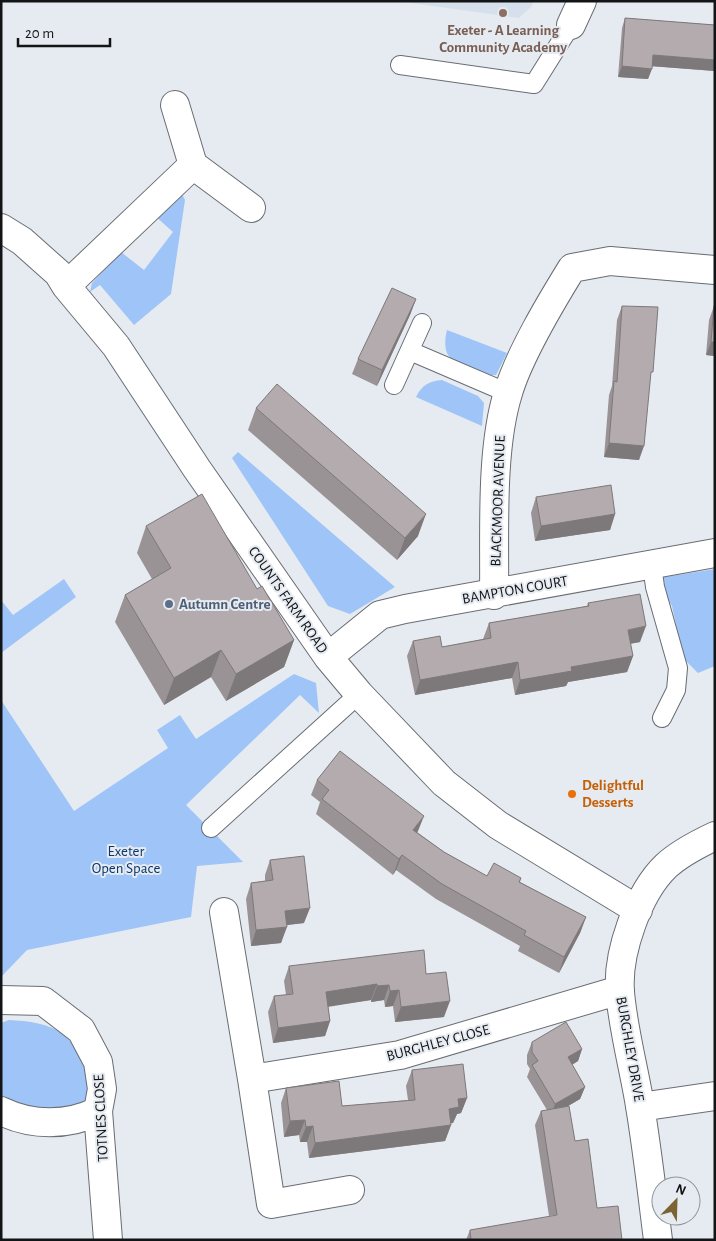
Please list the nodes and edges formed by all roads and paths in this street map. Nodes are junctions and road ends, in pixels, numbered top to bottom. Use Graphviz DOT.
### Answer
graph roads {
  1 [pos="576,13"];
  2 [pos="400,65"];
  3 [pos="175,105"];
  4 [pos="193,165"];
  5 [pos="251,208"];
  6 [pos="1,228"];
  7 [pos="715,270"];
  8 [pos="66,286"];
  9 [pos="422,324"];
  10 [pos="410,351"];
  11 [pos="394,385"];
  12 [pos="508,393"];
  13 [pos="715,553"];
  14 [pos="652,565"];
  15 [pos="494,595"];
  16 [pos="328,657"];
  17 [pos="358,694"];
  18 [pos="662,718"];
  19 [pos="211,828"];
  20 [pos="715,836"];
  21 [pos="638,910"];
  22 [pos="224,912"];
  23 [pos="620,990"];
  24 [pos="1,1000"];
  25 [pos="252,1079"];
  26 [pos="715,1096"];
  27 [pos="640,1107"];
  28 [pos="1,1111"];
  29 [pos="98,1111"];
  30 [pos="350,1190"];
  31 [pos="108,1240"];
  32 [pos="658,1240"];
  1 -- 2 [label="lane"];
  3 -- 4 [label="street"];
  4 -- 5 [label="street"];
  4 -- 8 [label="street"];
  6 -- 8 [label="street, COUNTS FARM ROAD"];
  7 -- 12 [label="street, BLACKMOOR AVENUE"];
  8 -- 16 [label="street, COUNTS FARM ROAD"];
  9 -- 10 [label="lane"];
  10 -- 11 [label="lane"];
  10 -- 12 [label="lane"];
  12 -- 15 [label="street, BLACKMOOR AVENUE"];
  13 -- 14 [label="street, BAMPTON COURT"];
  14 -- 15 [label="street, BAMPTON COURT"];
  14 -- 18 [label="lane"];
  15 -- 16 [label="street, BAMPTON COURT"];
  16 -- 17 [label="street, COUNTS FARM ROAD"];
  17 -- 19 [label="lane"];
  17 -- 21 [label="street, COUNTS FARM ROAD"];
  20 -- 21 [label="street, BURGHLEY DRIVE"];
  21 -- 23 [label="street, BURGHLEY DRIVE"];
  22 -- 25 [label="street"];
  23 -- 25 [label="street, BURGHLEY CLOSE"];
  23 -- 27 [label="street, BURGHLEY DRIVE"];
  24 -- 29 [label="street, TOTNES CLOSE"];
  25 -- 30 [label="street"];
  26 -- 27 [label="street"];
  27 -- 32 [label="street, BURGHLEY DRIVE"];
  28 -- 29 [label="street"];
  29 -- 31 [label="street, TOTNES CLOSE"];
}
